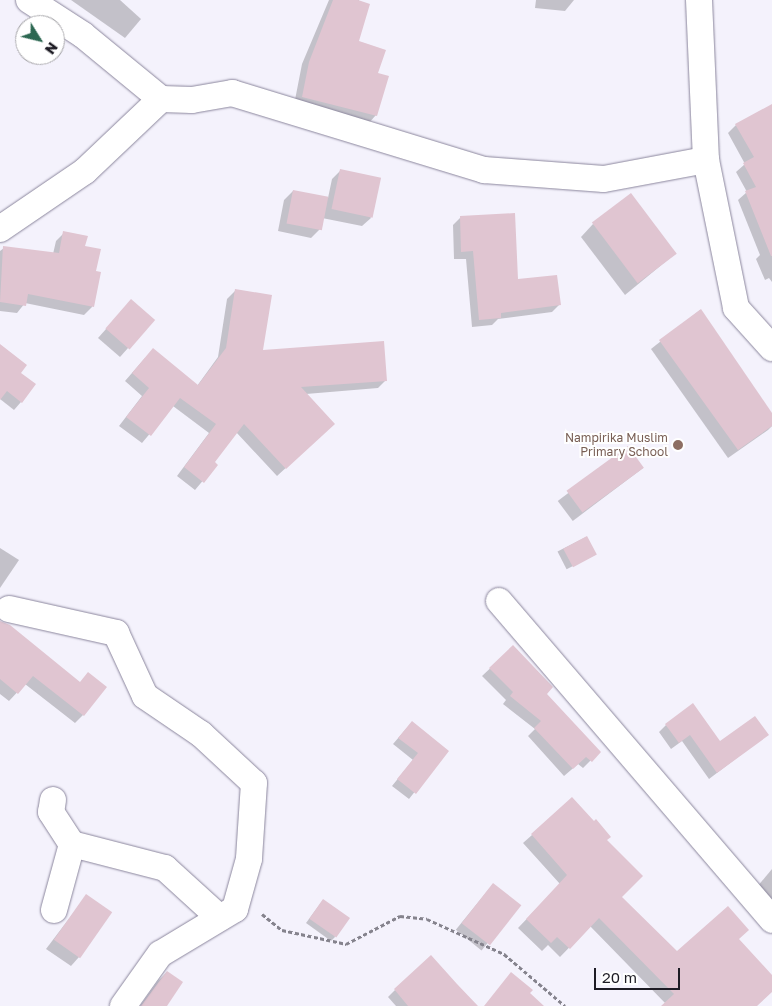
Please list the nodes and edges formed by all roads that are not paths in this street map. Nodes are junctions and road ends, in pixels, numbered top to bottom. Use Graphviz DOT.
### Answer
graph roads {
  1 [pos="29,0"];
  2 [pos="699,0"];
  3 [pos="161,99"];
  4 [pos="706,160"];
  5 [pos="0,229"];
  6 [pos="772,348"];
  7 [pos="499,601"];
  8 [pos="9,609"];
  9 [pos="53,800"];
  10 [pos="72,844"];
  11 [pos="54,910"];
  12 [pos="220,918"];
  13 [pos="772,920"];
  14 [pos="123,1006"];
  1 -- 3 [label="street"];
  2 -- 4 [label="street"];
  3 -- 4 [label="street"];
  3 -- 5 [label="street"];
  4 -- 6 [label="street"];
  7 -- 13 [label="street"];
  8 -- 12 [label="street"];
  9 -- 10 [label="street"];
  10 -- 11 [label="street"];
  10 -- 12 [label="street"];
  12 -- 14 [label="street"];
}
